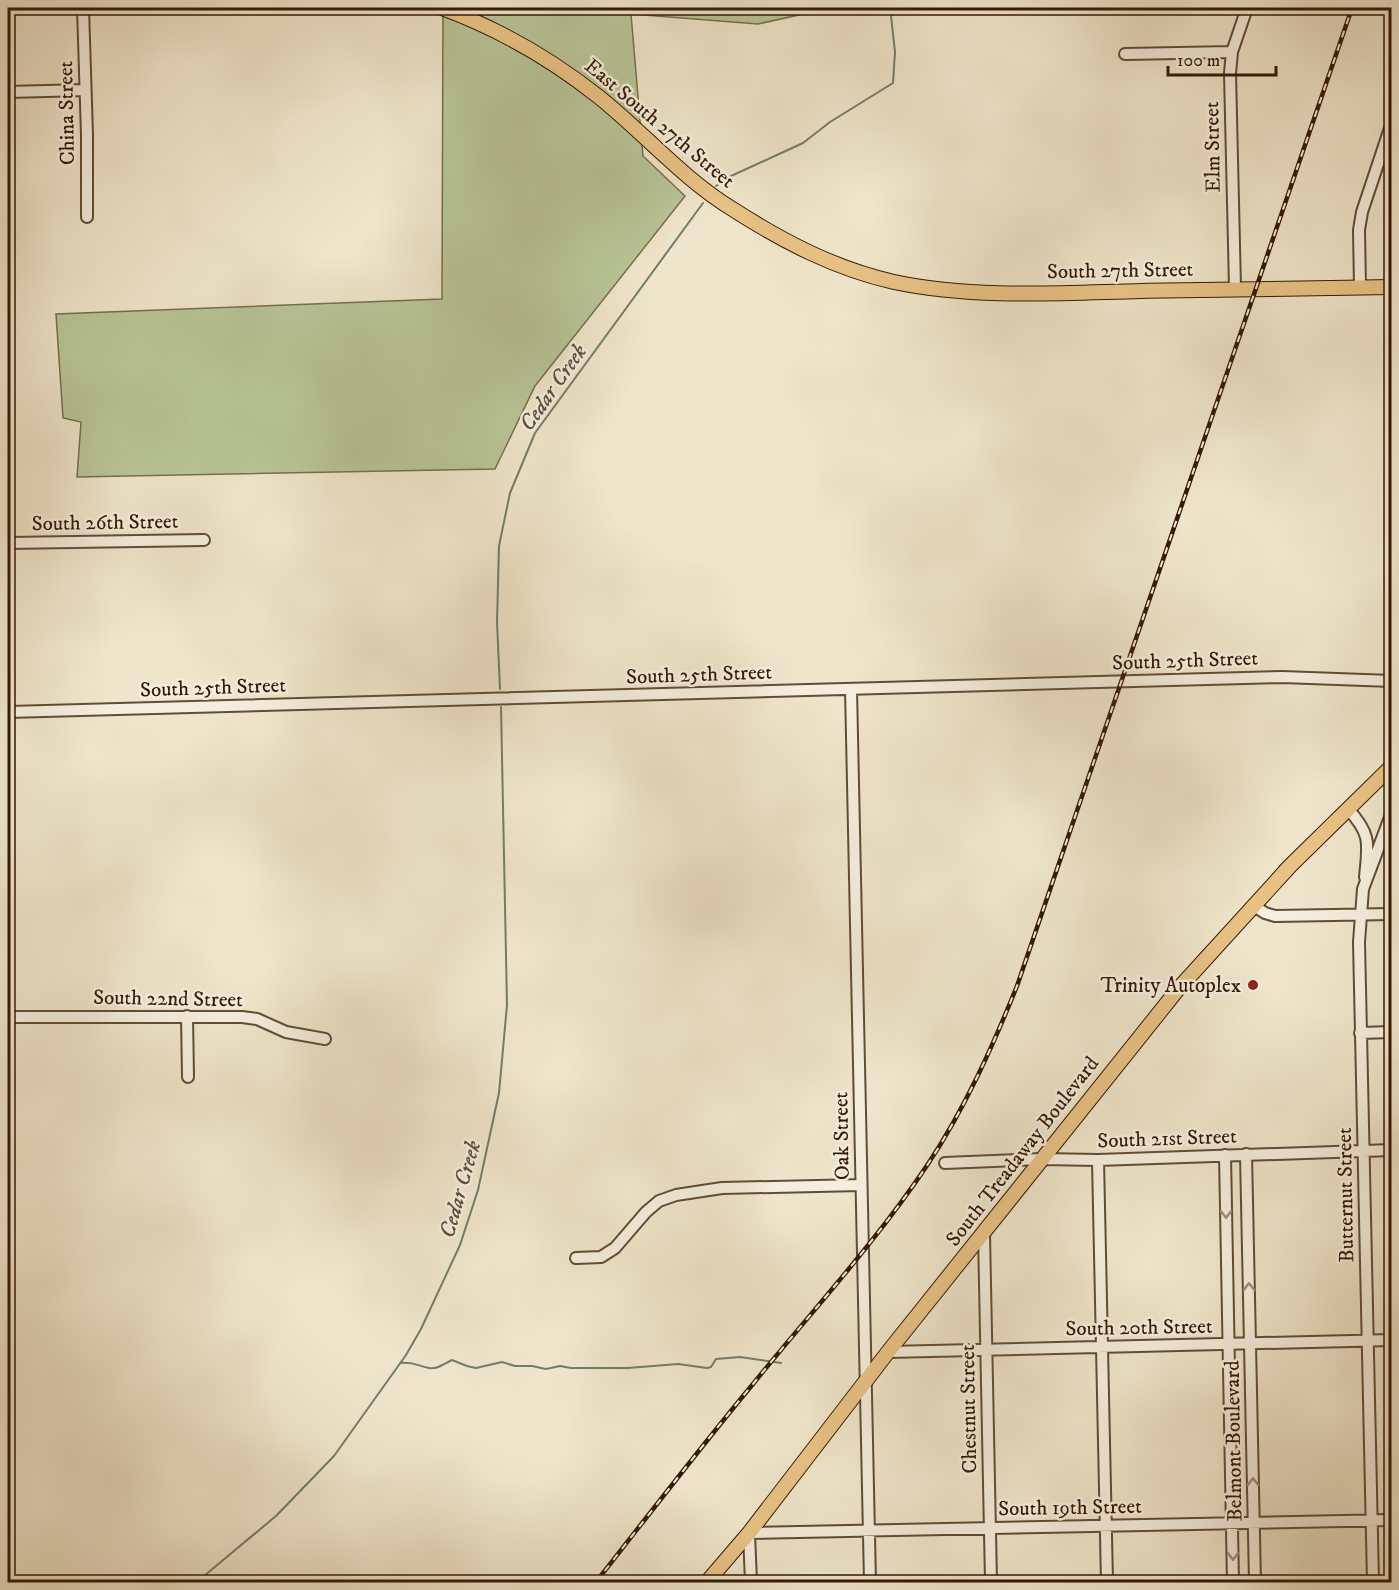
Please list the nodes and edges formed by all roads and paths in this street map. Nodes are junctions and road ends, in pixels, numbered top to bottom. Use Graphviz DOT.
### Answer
graph roads {
  1 [pos="82,8"];
  2 [pos="442,8"];
  3 [pos="1247,8"];
  4 [pos="1232,52"];
  5 [pos="1125,54"];
  6 [pos="85,90"];
  7 [pos="8,92"];
  8 [pos="1392,122"];
  9 [pos="87,217"];
  10 [pos="852,270"];
  11 [pos="1392,286"];
  12 [pos="1360,287"];
  13 [pos="1235,288"];
  14 [pos="204,540"];
  15 [pos="8,543"];
  16 [pos="1392,681"];
  17 [pos="851,689"];
  18 [pos="8,712"];
  19 [pos="1392,766"];
  20 [pos="1348,809"];
  21 [pos="1392,812"];
  22 [pos="1363,889"];
  23 [pos="1254,906"];
  24 [pos="1360,914"];
  25 [pos="1392,914"];
  26 [pos="187,1016"];
  27 [pos="8,1017"];
  28 [pos="1392,1032"];
  29 [pos="1360,1033"];
  30 [pos="325,1039"];
  31 [pos="188,1077"];
  32 [pos="1363,1150"];
  33 [pos="1392,1150"];
  34 [pos="1246,1154"];
  35 [pos="1225,1155"];
  36 [pos="1042,1159"];
  37 [pos="1098,1160"];
  38 [pos="945,1163"];
  39 [pos="861,1185"];
  40 [pos="984,1234"];
  41 [pos="576,1258"];
  42 [pos="1392,1340"];
  43 [pos="1368,1341"];
  44 [pos="1229,1345"];
  45 [pos="1250,1345"];
  46 [pos="1101,1347"];
  47 [pos="986,1349"];
  48 [pos="888,1352"];
  49 [pos="867,1380"];
  50 [pos="1231,1435"];
  51 [pos="1252,1435"];
  52 [pos="1392,1520"];
  53 [pos="1371,1521"];
  54 [pos="1232,1523"];
  55 [pos="1254,1523"];
  56 [pos="1106,1526"];
  57 [pos="989,1528"];
  58 [pos="869,1531"];
  59 [pos="749,1533"];
  60 [pos="707,1582"];
  61 [pos="752,1582"];
  62 [pos="870,1582"];
  63 [pos="991,1582"];
  64 [pos="1107,1582"];
  65 [pos="1233,1582"];
  66 [pos="1255,1582"];
  67 [pos="1372,1582"];
  1 -- 6 [label="street, China Street"];
  2 -- 10 [label="main road, East South 27th Street"];
  3 -- 4 [label="street, Elm Street"];
  4 -- 5 [label="street"];
  4 -- 13 [label="street, Elm Street"];
  6 -- 7 [label="street"];
  6 -- 9 [label="street, China Street"];
  8 -- 12 [label="street"];
  10 -- 13 [label="main road, South 27th Street"];
  11 -- 12 [label="main road, South 27th Street"];
  12 -- 13 [label="main road, South 27th Street"];
  14 -- 15 [label="street, South 26th Street"];
  16 -- 17 [label="street, South 25th Street"];
  17 -- 18 [label="street, South 25th Street"];
  17 -- 39 [label="street, Oak Street"];
  19 -- 20 [label="main road, South Treadaway Boulevard"];
  20 -- 22 [label="street"];
  20 -- 23 [label="main road, South Treadaway Boulevard"];
  21 -- 22 [label="street, Butternut Street"];
  22 -- 24 [label="street, Butternut Street"];
  23 -- 24 [label="street"];
  23 -- 36 [label="main road, South Treadaway Boulevard"];
  24 -- 25 [label="street"];
  24 -- 29 [label="street, Butternut Street"];
  26 -- 27 [label="street, South 22nd Street"];
  26 -- 30 [label="street, South 22nd Street"];
  26 -- 31 [label="street"];
  28 -- 29 [label="street"];
  29 -- 32 [label="street, Butternut Street"];
  32 -- 33 [label="street, South 21st Street"];
  32 -- 34 [label="street, South 21st Street"];
  32 -- 43 [label="street, Butternut Street"];
  34 -- 35 [label="street, South 21st Street"];
  45 -- 34 [label="street, Belmont Boulevard, one-way"];
  35 -- 37 [label="street, South 21st Street"];
  35 -- 44 [label="street, Belmont Boulevard, one-way"];
  36 -- 37 [label="street, South 21st Street"];
  36 -- 38 [label="street, South 21st Street"];
  36 -- 40 [label="main road, South Treadaway Boulevard"];
  37 -- 46 [label="street"];
  39 -- 41 [label="street"];
  39 -- 49 [label="street, Oak Street"];
  40 -- 47 [label="street, Chestnut Street"];
  40 -- 48 [label="main road, South Treadaway Boulevard"];
  42 -- 43 [label="street, South 20th Street"];
  43 -- 45 [label="street, South 20th Street"];
  43 -- 53 [label="street, Butternut Street"];
  44 -- 45 [label="street, South 20th Street"];
  44 -- 46 [label="street, South 20th Street"];
  44 -- 50 [label="street, Belmont Boulevard"];
  45 -- 51 [label="street, Belmont Boulevard"];
  46 -- 47 [label="street, South 20th Street"];
  46 -- 56 [label="street"];
  47 -- 48 [label="street, South 20th Street"];
  47 -- 57 [label="street, Chestnut Street"];
  48 -- 49 [label="main road, South Treadaway Boulevard"];
  49 -- 58 [label="street, Oak Street"];
  49 -- 59 [label="main road, South Treadaway Boulevard"];
  50 -- 51 [label="street"];
  50 -- 54 [label="street, Belmont Boulevard"];
  55 -- 51 [label="street, Belmont Boulevard, one-way"];
  52 -- 53 [label="street, South 19th Street"];
  53 -- 55 [label="street, South 19th Street"];
  53 -- 67 [label="street, Butternut Street"];
  54 -- 55 [label="street, South 19th Street"];
  54 -- 56 [label="street, South 19th Street"];
  54 -- 65 [label="street, Belmont Boulevard, one-way"];
  55 -- 66 [label="street, Belmont Boulevard"];
  56 -- 57 [label="street, South 19th Street"];
  56 -- 64 [label="street"];
  57 -- 58 [label="street, South 19th Street"];
  57 -- 63 [label="street, Chestnut Street"];
  58 -- 59 [label="street, South 19th Street"];
  58 -- 62 [label="street, Oak Street"];
  59 -- 60 [label="main road, South Treadaway Boulevard"];
  59 -- 61 [label="street"];
}
